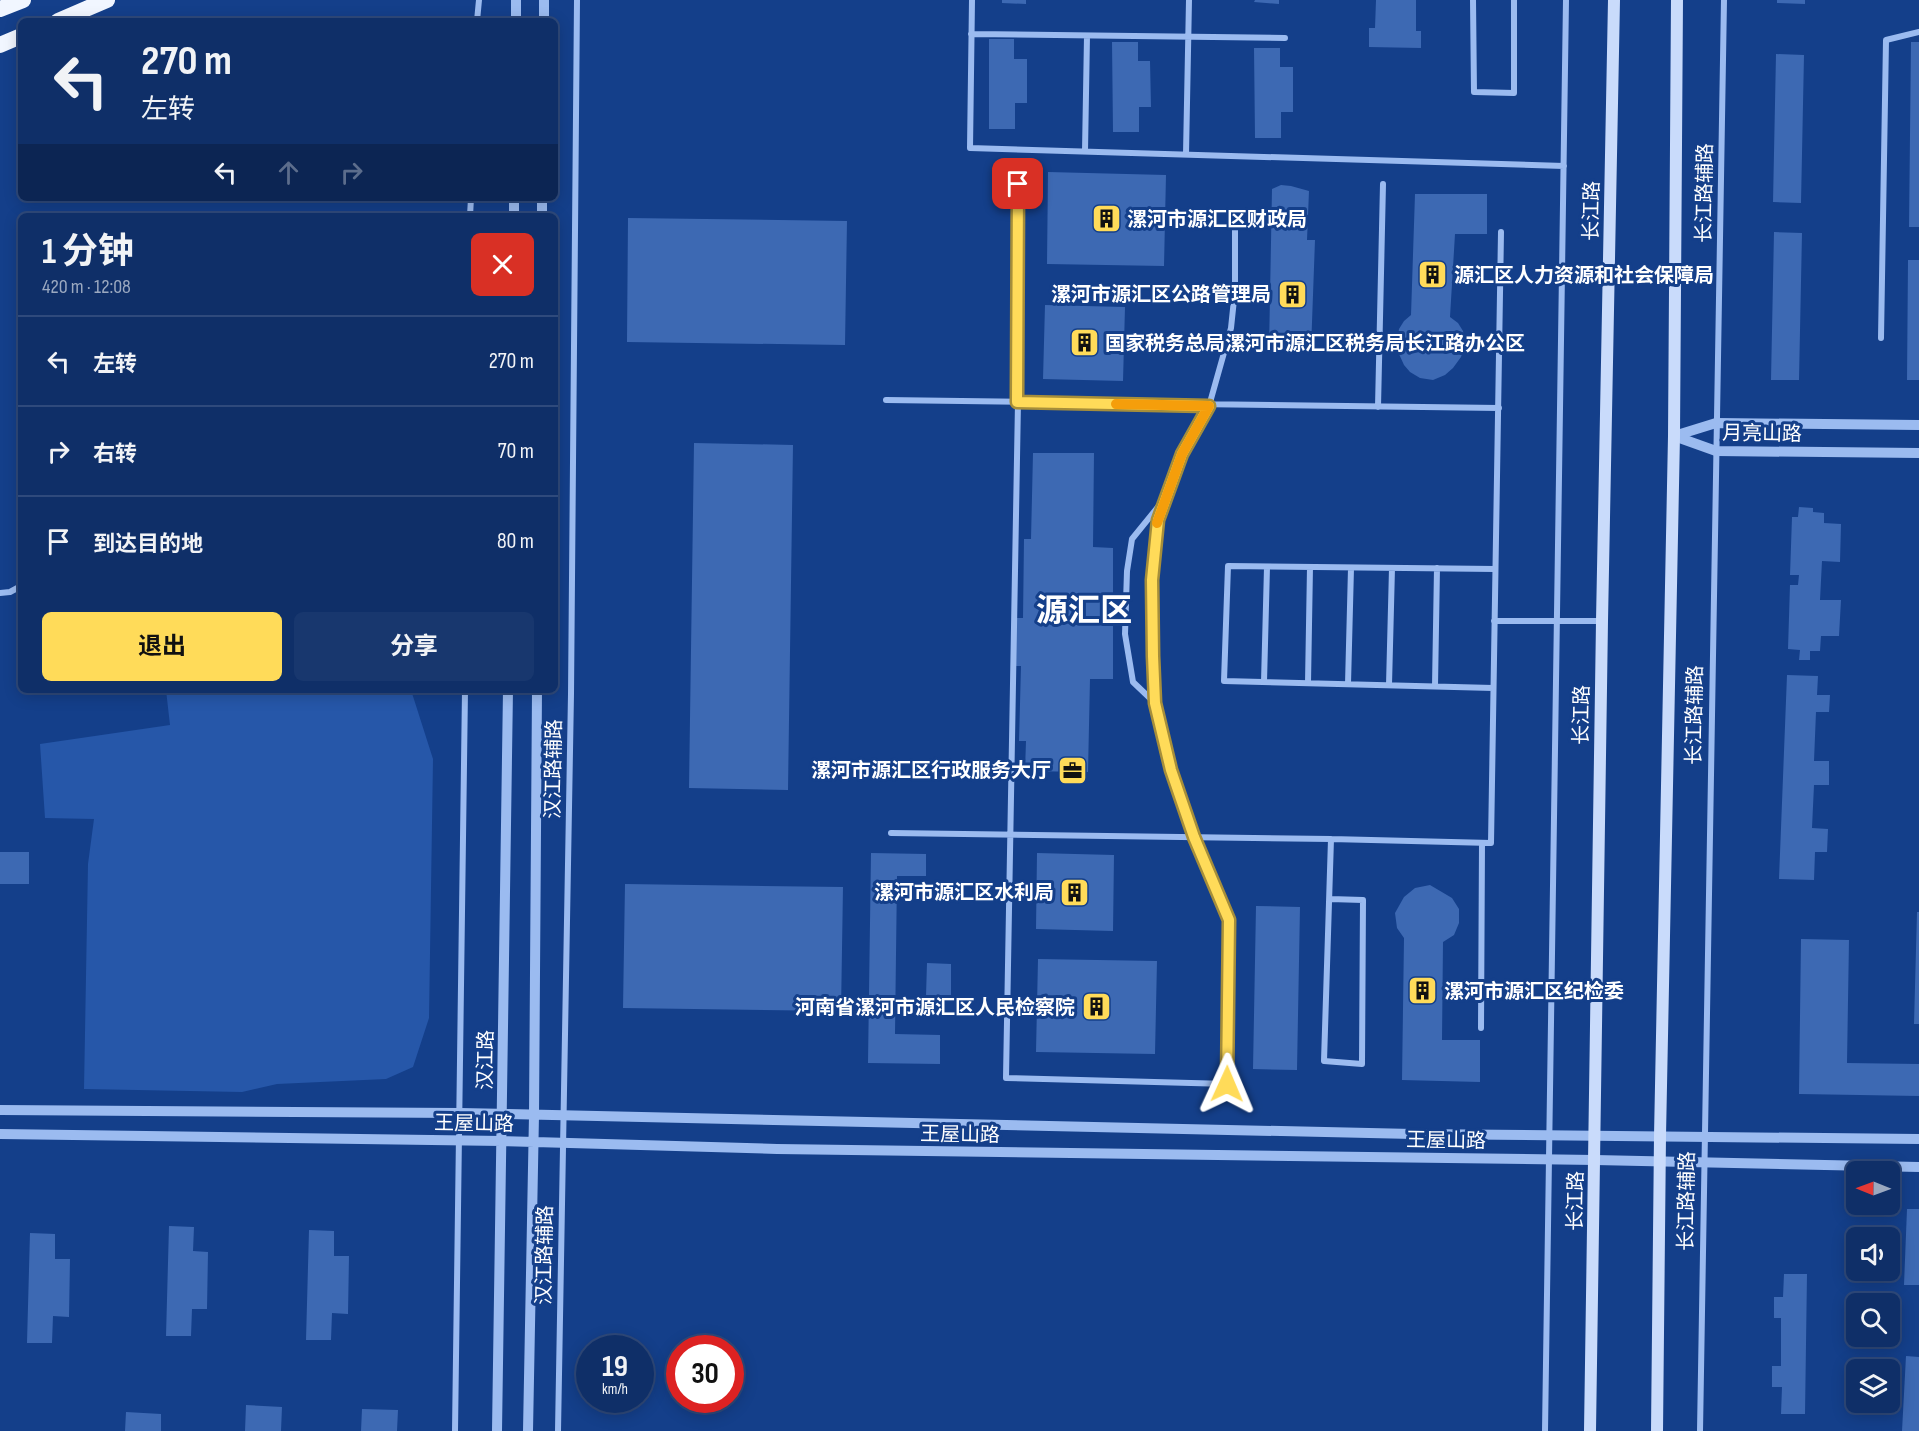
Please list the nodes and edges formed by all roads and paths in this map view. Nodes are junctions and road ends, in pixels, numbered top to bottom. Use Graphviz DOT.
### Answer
graph roads {
  1 [pos="22,0"];
  2 [pos="107,0"];
  3 [pos="479,0"];
  4 [pos="516,0"];
  5 [pos="544,0"];
  6 [pos="577,0"];
  7 [pos="972,0"];
  8 [pos="1189,0"];
  9 [pos="1473,0"];
  10 [pos="1514,0"];
  11 [pos="1566,0"];
  12 [pos="1614,0"];
  13 [pos="1677,0"];
  14 [pos="1724,0"];
  15 [pos="0,9"];
  16 [pos="65,18"];
  17 [pos="477,18"];
  18 [pos="516,18"];
  19 [pos="544,18"];
  20 [pos="1919,32"];
  21 [pos="971,34"];
  22 [pos="1087,36"];
  23 [pos="18,37"];
  24 [pos="1188,37"];
  25 [pos="1285,38"];
  26 [pos="0,45"];
  27 [pos="1085,151"];
  28 [pos="1186,154"];
  29 [pos="1564,166"];
  30 [pos="1018,184"];
  31 [pos="1383,184"];
  32 [pos="1235,210"];
  33 [pos="1501,232"];
  34 [pos="1881,338"];
  35 [pos="886,400"];
  36 [pos="1017,402"];
  37 [pos="1209,406"];
  38 [pos="1378,407"];
  39 [pos="1499,408"];
  40 [pos="1716,423"];
  41 [pos="1919,425"];
  42 [pos="1674,436"];
  43 [pos="1716,451"];
  44 [pos="1919,453"];
  45 [pos="1166,498"];
  46 [pos="1267,567"];
  47 [pos="1310,567"];
  48 [pos="1351,568"];
  49 [pos="1392,568"];
  50 [pos="1437,568"];
  51 [pos="1495,569"];
  52 [pos="18,588"];
  53 [pos="0,593"];
  54 [pos="1494,621"];
  55 [pos="1557,621"];
  56 [pos="1602,621"];
  57 [pos="1264,682"];
  58 [pos="1308,683"];
  59 [pos="1348,684"];
  60 [pos="1389,685"];
  61 [pos="1435,686"];
  62 [pos="1493,688"];
  63 [pos="465,693"];
  64 [pos="508,693"];
  65 [pos="537,693"];
  66 [pos="1155,703"];
  67 [pos="891,833"];
  68 [pos="1010,834"];
  69 [pos="1194,837"];
  70 [pos="1331,839"];
  71 [pos="1482,843"];
  72 [pos="1330,898"];
  73 [pos="1481,1028"];
  74 [pos="0,1110"];
  75 [pos="460,1113"];
  76 [pos="503,1114"];
  77 [pos="534,1115"];
  78 [pos="563,1115"];
  79 [pos="0,1134"];
  80 [pos="1549,1135"];
  81 [pos="1595,1135"];
  82 [pos="1660,1136"];
  83 [pos="1703,1136"];
  84 [pos="1919,1139"];
  85 [pos="459,1141"];
  86 [pos="502,1141"];
  87 [pos="533,1142"];
  88 [pos="562,1143"];
  89 [pos="1549,1160"];
  90 [pos="1595,1160"];
  91 [pos="1660,1162"];
  92 [pos="1703,1162"];
  93 [pos="1919,1167"];
  94 [pos="455,1431"];
  95 [pos="497,1431"];
  96 [pos="528,1431"];
  97 [pos="558,1431"];
  98 [pos="1545,1431"];
  99 [pos="1590,1431"];
  100 [pos="1657,1431"];
  101 [pos="1700,1431"];
  1 -- 15 [label="highway"];
  2 -- 16 [label="highway"];
  3 -- 17 [label="street"];
  4 -- 18 [label="street"];
  5 -- 19 [label="street"];
  6 -- 78 [label="street, 汉江路辅路"];
  7 -- 21 [label="street"];
  8 -- 24 [label="street"];
  9 -- 10 [label="street"];
  11 -- 29 [label="street"];
  12 -- 56 [label="main road, 长江路"];
  13 -- 42 [label="main road"];
  14 -- 40 [label="street, 长江路辅路"];
  20 -- 34 [label="street"];
  21 -- 22 [label="street"];
  21 -- 27 [label="street"];
  22 -- 24 [label="street"];
  22 -- 27 [label="street"];
  23 -- 26 [label="highway"];
  24 -- 25 [label="street"];
  24 -- 28 [label="street"];
  27 -- 28 [label="street"];
  28 -- 29 [label="street"];
  29 -- 55 [label="street"];
  30 -- 36 [label="street"];
  31 -- 38 [label="street"];
  32 -- 37 [label="street"];
  33 -- 39 [label="street"];
  35 -- 36 [label="street"];
  36 -- 37 [label="street"];
  36 -- 68 [label="street"];
  37 -- 38 [label="street"];
  37 -- 45 [label="street"];
  38 -- 39 [label="street"];
  39 -- 51 [label="street"];
  40 -- 41 [label="street, 月亮山路"];
  40 -- 42 [label="street, 月亮山路"];
  40 -- 43 [label="street, 长江路辅路"];
  42 -- 43 [label="street, 月亮山路"];
  42 -- 82 [label="main road"];
  43 -- 44 [label="street, 月亮山路"];
  43 -- 83 [label="street, 长江路辅路"];
  45 -- 66 [label="street"];
  45 -- 66 [label="street"];
  46 -- 47 [label="street"];
  46 -- 57 [label="street"];
  46 -- 57 [label="street"];
  47 -- 48 [label="street"];
  47 -- 58 [label="street"];
  48 -- 49 [label="street"];
  48 -- 59 [label="street"];
  49 -- 50 [label="street"];
  49 -- 60 [label="street"];
  50 -- 51 [label="street"];
  50 -- 61 [label="street"];
  51 -- 54 [label="street"];
  52 -- 53 [label="street"];
  54 -- 55 [label="street"];
  54 -- 62 [label="street"];
  55 -- 56 [label="street"];
  55 -- 80 [label="street"];
  56 -- 81 [label="main road, 长江路"];
  57 -- 58 [label="street"];
  58 -- 59 [label="street"];
  59 -- 60 [label="street"];
  60 -- 61 [label="street"];
  61 -- 62 [label="street"];
  62 -- 71 [label="street"];
  63 -- 75 [label="street"];
  64 -- 76 [label="street, 汉江路"];
  65 -- 77 [label="street"];
  66 -- 69 [label="street"];
  67 -- 68 [label="street"];
  68 -- 69 [label="street"];
  68 -- 69 [label="street"];
  69 -- 70 [label="street"];
  70 -- 71 [label="street"];
  70 -- 72 [label="street"];
  71 -- 73 [label="street"];
  72 -- 72 [label="street"];
  74 -- 75 [label="street, 王屋山路"];
  75 -- 76 [label="street, 王屋山路"];
  75 -- 85 [label="street"];
  76 -- 77 [label="street, 王屋山路"];
  76 -- 86 [label="street, 汉江路"];
  77 -- 78 [label="street, 王屋山路"];
  77 -- 87 [label="street"];
  78 -- 80 [label="street, 王屋山路"];
  78 -- 88 [label="street, 汉江路辅路"];
  79 -- 85 [label="street, 王屋山路"];
  80 -- 81 [label="street, 王屋山路"];
  80 -- 89 [label="street"];
  81 -- 82 [label="street, 王屋山路"];
  81 -- 90 [label="main road, 长江路"];
  82 -- 83 [label="street, 王屋山路"];
  82 -- 91 [label="main road"];
  83 -- 84 [label="street, 王屋山路"];
  83 -- 92 [label="street, 长江路辅路"];
  85 -- 86 [label="street, 王屋山路"];
  85 -- 94 [label="street"];
  86 -- 87 [label="street, 王屋山路"];
  86 -- 95 [label="street, 汉江路"];
  87 -- 88 [label="street, 王屋山路"];
  87 -- 96 [label="street"];
  88 -- 89 [label="street, 王屋山路"];
  88 -- 97 [label="street, 汉江路辅路"];
  89 -- 90 [label="street, 王屋山路"];
  89 -- 98 [label="street"];
  90 -- 91 [label="street, 王屋山路"];
  90 -- 99 [label="main road, 长江路"];
  91 -- 92 [label="street, 王屋山路"];
  91 -- 100 [label="main road"];
  92 -- 93 [label="street, 王屋山路"];
  92 -- 101 [label="street, 长江路辅路"];
}
